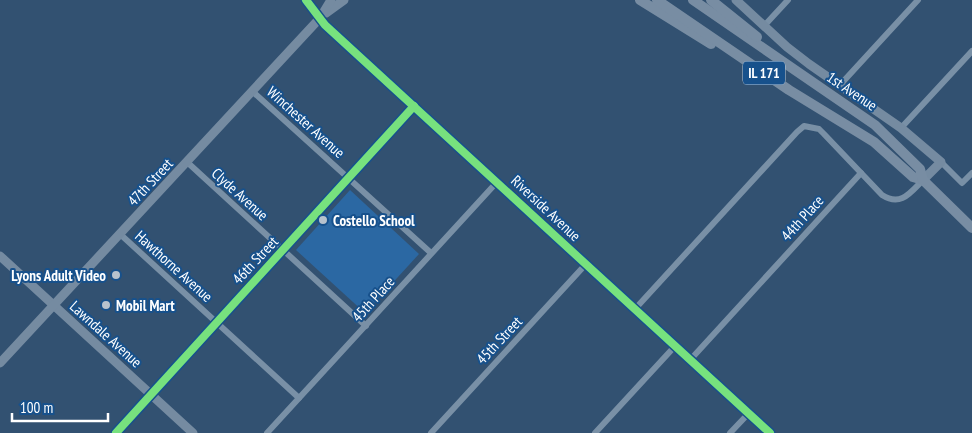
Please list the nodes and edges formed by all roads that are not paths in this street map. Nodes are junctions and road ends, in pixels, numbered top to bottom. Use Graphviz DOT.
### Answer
graph roads {
  1 [pos="306,0"];
  2 [pos="331,0"];
  3 [pos="344,0"];
  4 [pos="640,0"];
  5 [pos="657,0"];
  6 [pos="693,0"];
  7 [pos="711,0"];
  8 [pos="736,0"];
  9 [pos="788,0"];
  10 [pos="918,0"];
  11 [pos="320,18"];
  12 [pos="764,26"];
  13 [pos="972,51"];
  14 [pos="816,84"];
  15 [pos="840,85"];
  16 [pos="789,90"];
  17 [pos="252,91"];
  18 [pos="414,106"];
  19 [pos="902,128"];
  20 [pos="187,162"];
  21 [pos="941,162"];
  22 [pos="972,172"];
  23 [pos="861,173"];
  24 [pos="348,178"];
  25 [pos="923,180"];
  26 [pos="497,182"];
  27 [pos="972,228"];
  28 [pos="120,234"];
  29 [pos="283,250"];
  30 [pos="431,253"];
  31 [pos="0,256"];
  32 [pos="586,264"];
  33 [pos="54,305"];
  34 [pos="636,308"];
  35 [pos="216,322"];
  36 [pos="366,326"];
  37 [pos="676,346"];
  38 [pos="691,359"];
  39 [pos="0,363"];
  40 [pos="151,394"];
  41 [pos="300,398"];
  42 [pos="749,413"];
  43 [pos="116,433"];
  44 [pos="193,433"];
  45 [pos="267,433"];
  46 [pos="431,433"];
  47 [pos="596,433"];
  48 [pos="730,433"];
  49 [pos="770,433"];
  1 -- 11 [label="street, Riverside Avenue"];
  2 -- 11 [label="street, 47th Street"];
  3 -- 11 [label="street, 47th Street"];
  4 -- 16 [label="main road"];
  5 -- 16 [label="main road, 1st Avenue / IL 171"];
  6 -- 14 [label="main road, 1st Avenue / IL 171"];
  7 -- 14 [label="main road"];
  8 -- 12 [label="street"];
  9 -- 12 [label="street"];
  10 -- 15 [label="street"];
  11 -- 17 [label="street, 47th Street"];
  11 -- 18 [label="street, Riverside Avenue"];
  12 -- 15 [label="street"];
  13 -- 19 [label="street"];
  14 -- 25 [label="main road, 1st Avenue / IL 171"];
  15 -- 19 [label="street"];
  16 -- 25 [label="main road, 1st Avenue / IL 171"];
  17 -- 20 [label="street, 47th Street"];
  17 -- 24 [label="street, Winchester Avenue"];
  18 -- 24 [label="street, 46th Street"];
  18 -- 26 [label="street, Riverside Avenue"];
  19 -- 21 [label="street"];
  20 -- 28 [label="street, 47th Street"];
  20 -- 29 [label="street, Clyde Avenue"];
  21 -- 22 [label="street"];
  21 -- 25 [label="street"];
  23 -- 25 [label="street"];
  23 -- 34 [label="street"];
  23 -- 38 [label="street, 44th Place"];
  24 -- 29 [label="street, 46th Street"];
  24 -- 30 [label="street, Winchester Avenue"];
  25 -- 27 [label="main road, 1st Avenue / IL 171"];
  26 -- 30 [label="street, 45th Place"];
  26 -- 32 [label="street, Riverside Avenue"];
  28 -- 33 [label="street, 47th Street"];
  28 -- 35 [label="street, Hawthorne Avenue"];
  29 -- 35 [label="street, 46th Street"];
  29 -- 36 [label="street, Clyde Avenue"];
  30 -- 36 [label="street, 45th Place"];
  31 -- 33 [label="street, Lawndale Avenue"];
  32 -- 34 [label="street, Riverside Avenue"];
  32 -- 46 [label="street, 45th Street"];
  33 -- 39 [label="street, 47th Street"];
  33 -- 40 [label="street, Lawndale Avenue"];
  34 -- 37 [label="street, Riverside Avenue"];
  35 -- 40 [label="street, 46th Street"];
  35 -- 41 [label="street, Hawthorne Avenue"];
  36 -- 41 [label="street, 45th Place"];
  37 -- 38 [label="street, Riverside Avenue"];
  37 -- 47 [label="street"];
  38 -- 42 [label="street, Riverside Avenue"];
  40 -- 43 [label="street, 46th Street"];
  40 -- 44 [label="street, Lawndale Avenue"];
  41 -- 45 [label="street, 45th Place"];
  42 -- 48 [label="street"];
  42 -- 49 [label="street, Riverside Avenue"];
}
